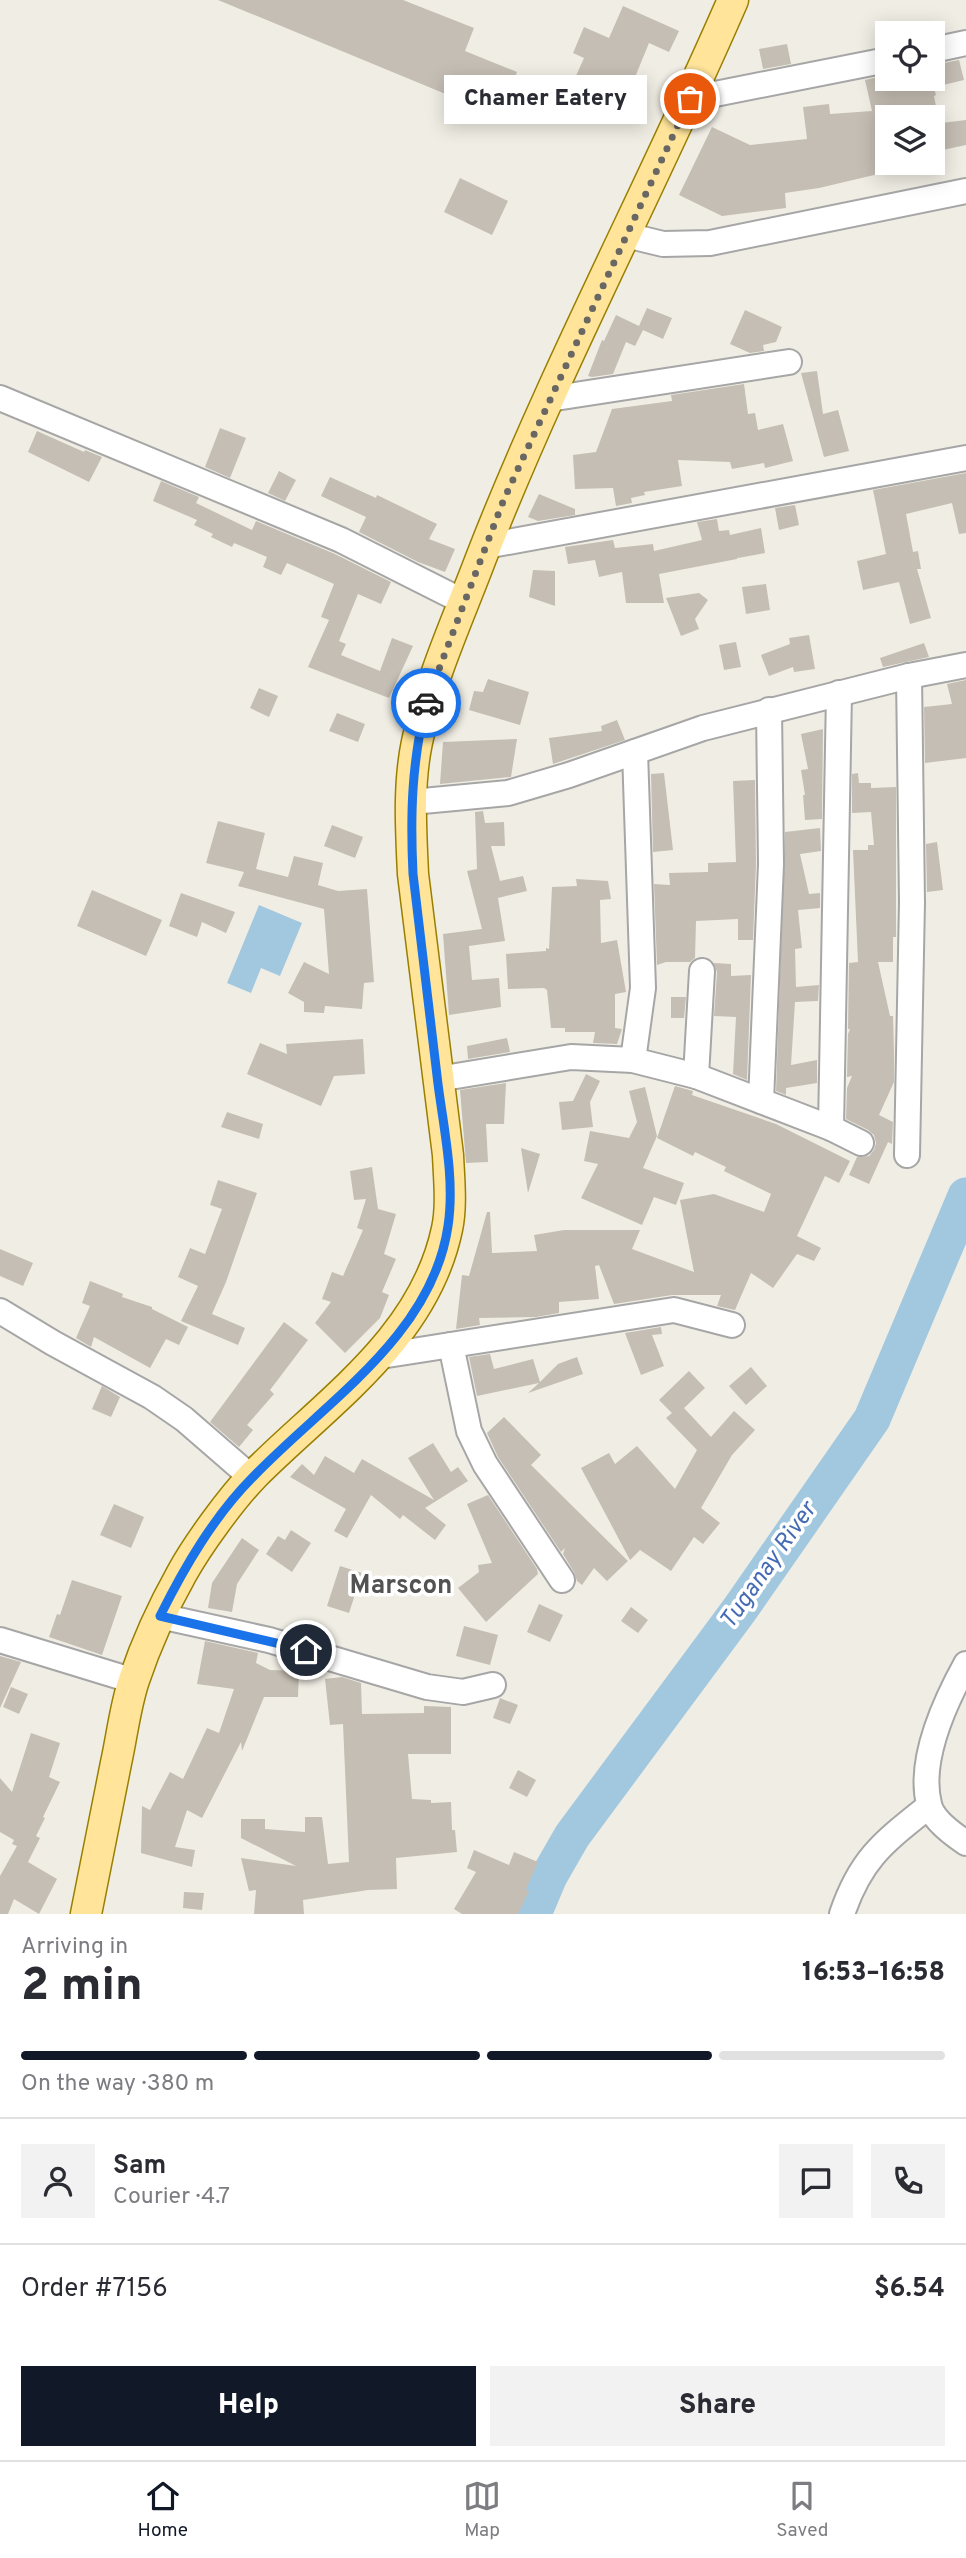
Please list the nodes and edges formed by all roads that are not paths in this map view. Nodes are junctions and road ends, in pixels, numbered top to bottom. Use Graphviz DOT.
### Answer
graph roads {
  1 [pos="733,0"];
  2 [pos="966,43"];
  3 [pos="945,47"];
  4 [pos="875,62"];
  5 [pos="690,99"];
  6 [pos="966,191"];
  7 [pos="626,235"];
  8 [pos="789,362"];
  9 [pos="0,398"];
  10 [pos="549,400"];
  11 [pos="966,458"];
  12 [pos="486,546"];
  13 [pos="464,602"];
  14 [pos="966,666"];
  15 [pos="909,676"];
  16 [pos="839,693"];
  17 [pos="769,710"];
  18 [pos="635,752"];
  19 [pos="412,802"];
  20 [pos="702,971"];
  21 [pos="633,1060"];
  22 [pos="696,1076"];
  23 [pos="438,1079"];
  24 [pos="761,1101"];
  25 [pos="831,1128"];
  26 [pos="861,1143"];
  27 [pos="907,1155"];
  28 [pos="0,1311"];
  29 [pos="732,1325"];
  30 [pos="451,1345"];
  31 [pos="381,1356"];
  32 [pos="252,1478"];
  33 [pos="562,1580"];
  34 [pos="160,1616"];
  35 [pos="0,1640"];
  36 [pos="966,1664"];
  37 [pos="134,1681"];
  38 [pos="493,1685"];
  39 [pos="929,1806"];
  40 [pos="966,1843"];
  41 [pos="86,1914"];
  42 [pos="842,1914"];
  1 -- 5 [label="main road"];
  2 -- 3 [label="street"];
  4 -- 5 [label="street"];
  5 -- 7 [label="main road"];
  6 -- 7 [label="street"];
  7 -- 10 [label="main road"];
  8 -- 10 [label="street"];
  9 -- 13 [label="street"];
  10 -- 12 [label="main road"];
  11 -- 12 [label="street"];
  12 -- 13 [label="main road"];
  13 -- 19 [label="main road"];
  14 -- 15 [label="street"];
  15 -- 16 [label="street"];
  15 -- 27 [label="street"];
  16 -- 17 [label="street"];
  16 -- 25 [label="street"];
  17 -- 18 [label="street"];
  17 -- 24 [label="street"];
  18 -- 19 [label="street"];
  18 -- 21 [label="street"];
  19 -- 23 [label="main road"];
  20 -- 22 [label="street"];
  21 -- 22 [label="street"];
  21 -- 23 [label="street"];
  22 -- 24 [label="street"];
  23 -- 31 [label="main road"];
  24 -- 25 [label="street"];
  25 -- 26 [label="street"];
  28 -- 32 [label="street"];
  29 -- 30 [label="street"];
  30 -- 31 [label="street"];
  30 -- 33 [label="street"];
  31 -- 32 [label="main road"];
  32 -- 34 [label="main road"];
  34 -- 37 [label="main road"];
  34 -- 38 [label="street"];
  35 -- 37 [label="street"];
  36 -- 39 [label="street"];
  37 -- 41 [label="main road"];
  39 -- 40 [label="street"];
  39 -- 42 [label="street"];
}
